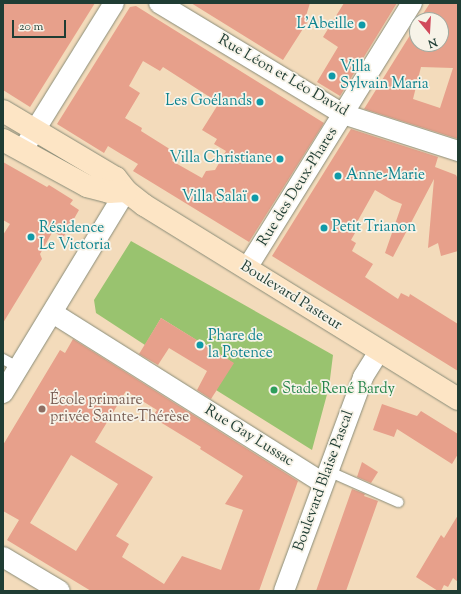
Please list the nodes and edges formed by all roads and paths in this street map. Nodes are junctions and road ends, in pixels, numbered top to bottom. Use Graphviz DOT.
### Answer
graph roads {
  1 [pos="114,3"];
  2 [pos="159,3"];
  3 [pos="412,3"];
  4 [pos="3,111"];
  5 [pos="343,114"];
  6 [pos="36,130"];
  7 [pos="3,140"];
  8 [pos="22,151"];
  9 [pos="458,151"];
  10 [pos="126,191"];
  11 [pos="247,268"];
  12 [pos="53,313"];
  13 [pos="379,351"];
  14 [pos="11,363"];
  15 [pos="3,393"];
  16 [pos="458,399"];
  17 [pos="325,477"];
  18 [pos="398,502"];
  19 [pos="3,557"];
  20 [pos="60,591"];
  21 [pos="284,591"];
  1 -- 6 [label="street"];
  2 -- 5 [label="street, Rue Léon et Léo David"];
  3 -- 5 [label="street, Rue des Deux-Phares"];
  4 -- 6 [label="street, Boulevard Pasteur"];
  5 -- 9 [label="street, Rue Léon et Léo David"];
  5 -- 11 [label="street, Rue des Deux-Phares"];
  6 -- 8 [label="street"];
  6 -- 10 [label="street, Boulevard Pasteur"];
  7 -- 8 [label="street"];
  8 -- 10 [label="street"];
  10 -- 11 [label="street, Boulevard Pasteur"];
  10 -- 12 [label="street"];
  11 -- 13 [label="street, Boulevard Pasteur"];
  12 -- 14 [label="street"];
  12 -- 17 [label="street, Rue Gay Lussac"];
  13 -- 16 [label="street, Boulevard Pasteur"];
  13 -- 17 [label="street, Boulevard Blaise Pascal"];
  14 -- 15 [label="street"];
  17 -- 18 [label="lane"];
  17 -- 21 [label="street, Boulevard Blaise Pascal"];
  19 -- 20 [label="street"];
}
